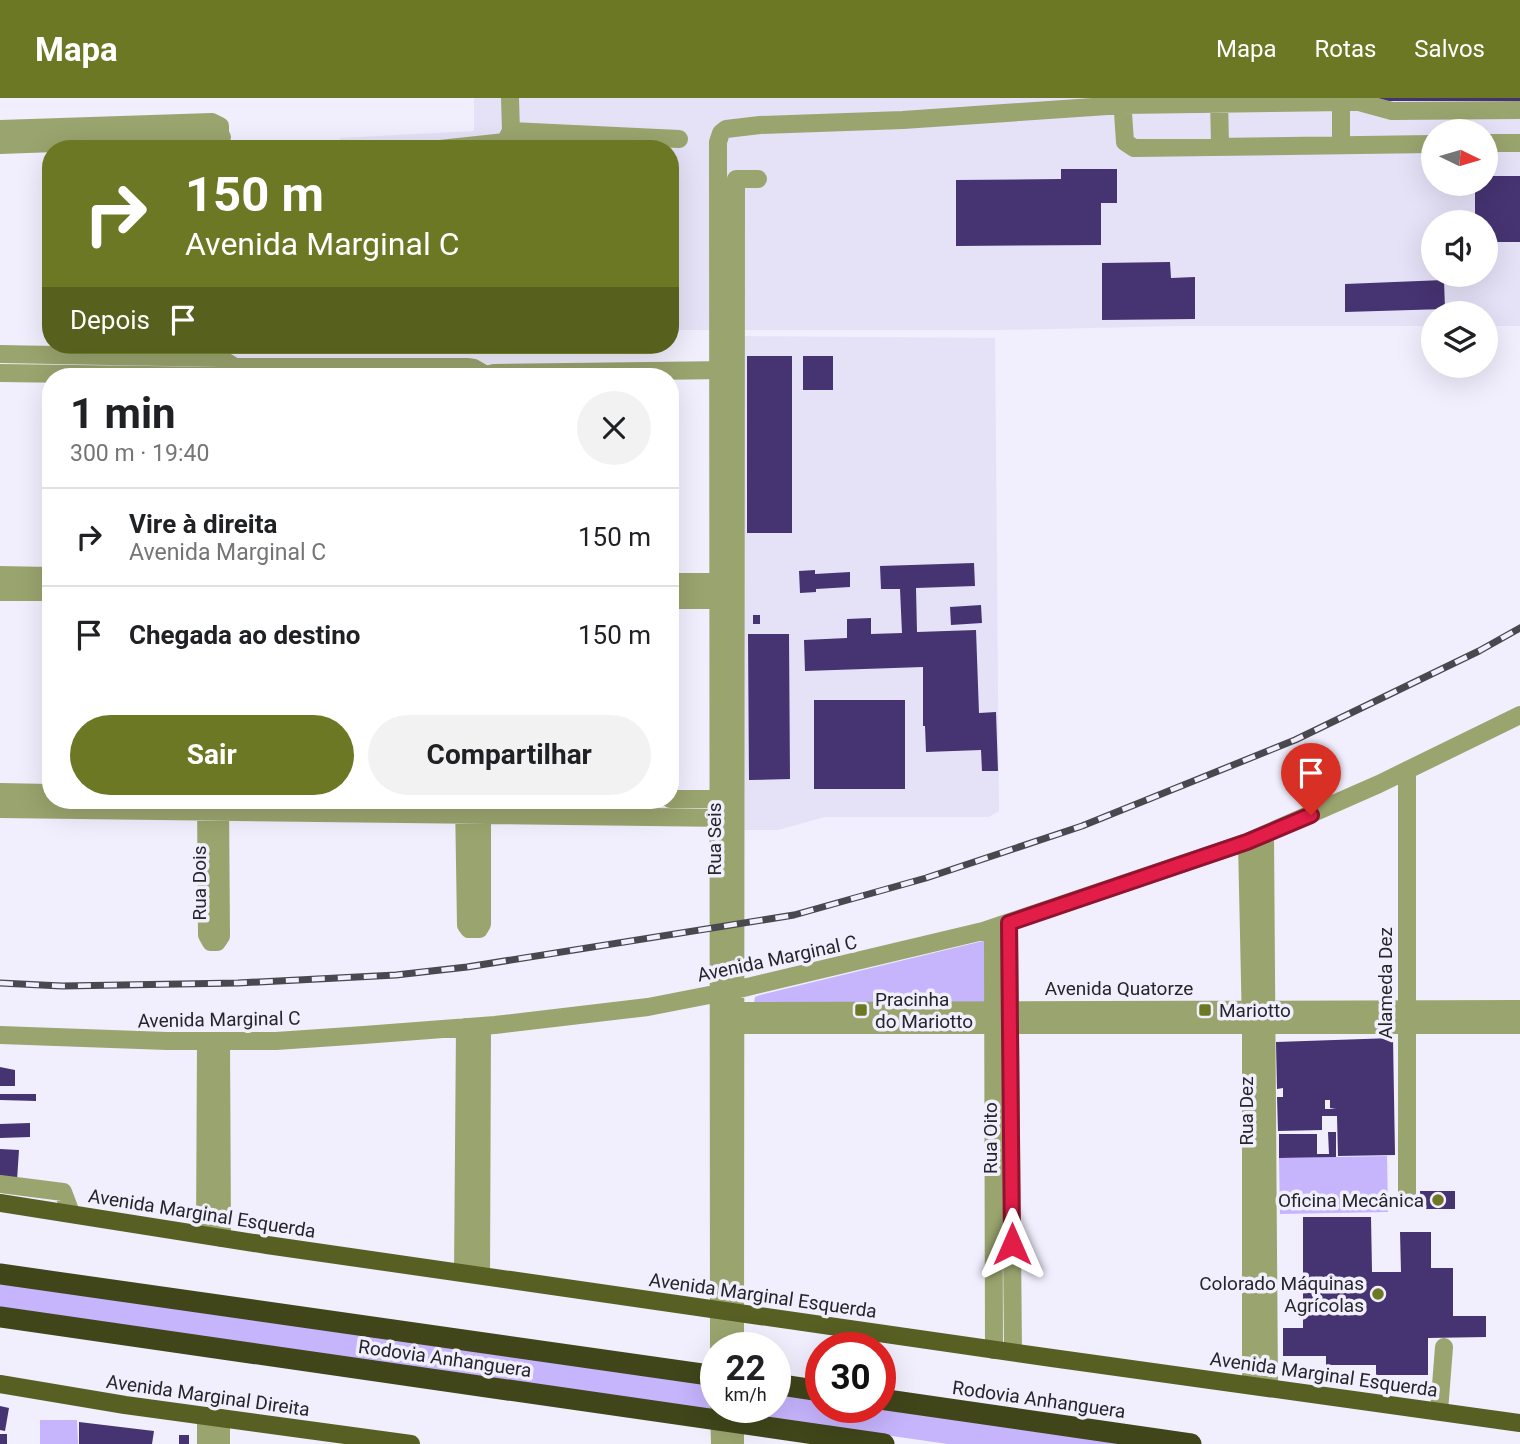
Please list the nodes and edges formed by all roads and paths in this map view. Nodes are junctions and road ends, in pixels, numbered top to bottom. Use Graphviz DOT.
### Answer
graph roads {
  1 [pos="510,98"];
  2 [pos="1194,100"];
  3 [pos="1219,100"];
  4 [pos="1122,101"];
  5 [pos="1340,102"];
  6 [pos="1520,110"];
  7 [pos="0,129"];
  8 [pos="511,131"];
  9 [pos="210,136"];
  10 [pos="679,139"];
  11 [pos="117,140"];
  12 [pos="507,140"];
  13 [pos="42,143"];
  14 [pos="1520,143"];
  15 [pos="1341,144"];
  16 [pos="1421,144"];
  17 [pos="1498,144"];
  18 [pos="0,145"];
  19 [pos="1220,145"];
  20 [pos="758,179"];
  21 [pos="726,330"];
  22 [pos="0,355"];
  23 [pos="77,363"];
  24 [pos="214,364"];
  25 [pos="470,368"];
  26 [pos="0,373"];
  27 [pos="679,377"];
  28 [pos="726,378"];
  29 [pos="0,575"];
  30 [pos="42,576"];
  31 [pos="679,583"];
  32 [pos="726,591"];
  33 [pos="0,592"];
  34 [pos="42,592"];
  35 [pos="679,599"];
  36 [pos="1520,715"];
  37 [pos="1407,770"];
  38 [pos="0,792"];
  39 [pos="42,793"];
  40 [pos="679,799"];
  41 [pos="726,799"];
  42 [pos="42,808"];
  43 [pos="0,809"];
  44 [pos="213,809"];
  45 [pos="213,809"];
  46 [pos="473,809"];
  47 [pos="519,809"];
  48 [pos="726,818"];
  49 [pos="1265,835"];
  50 [pos="1247,842"];
  51 [pos="473,906"];
  52 [pos="1001,926"];
  53 [pos="726,1009"];
  54 [pos="1520,1009"];
  55 [pos="1002,1018"];
  56 [pos="1259,1018"];
  57 [pos="1406,1018"];
  58 [pos="1520,1025"];
  59 [pos="473,1027"];
  60 [pos="0,1035"];
  61 [pos="214,1041"];
  62 [pos="0,1184"];
  63 [pos="1407,1196"];
  64 [pos="0,1203"];
  65 [pos="71,1213"];
  66 [pos="214,1237"];
  67 [pos="463,1273"];
  68 [pos="0,1274"];
  69 [pos="481,1275"];
  70 [pos="727,1310"];
  71 [pos="0,1317"];
  72 [pos="722,1332"];
  73 [pos="732,1332"];
  74 [pos="1444,1347"];
  75 [pos="994,1350"];
  76 [pos="1013,1352"];
  77 [pos="700,1374"];
  78 [pos="0,1384"];
  79 [pos="1251,1385"];
  80 [pos="1269,1387"];
  81 [pos="896,1401"];
  82 [pos="1439,1411"];
  83 [pos="213,1417"];
  84 [pos="719,1423"];
  85 [pos="735,1423"];
  86 [pos="1520,1423"];
  87 [pos="206,1444"];
  88 [pos="221,1444"];
  89 [pos="411,1444"];
  90 [pos="720,1444"];
  91 [pos="735,1444"];
  92 [pos="884,1444"];
  93 [pos="1191,1444"];
  1 -- 8 [label="street"];
  2 -- 3 [label="street"];
  2 -- 4 [label="street"];
  3 -- 5 [label="street"];
  3 -- 19 [label="street"];
  4 -- 19 [label="street"];
  4 -- 21 [label="street"];
  5 -- 6 [label="street"];
  5 -- 15 [label="street"];
  7 -- 9 [label="street"];
  8 -- 10 [label="street"];
  8 -- 12 [label="street"];
  9 -- 11 [label="street"];
  13 -- 18 [label="street"];
  14 -- 17 [label="street"];
  15 -- 16 [label="street"];
  15 -- 19 [label="street"];
  20 -- 21 [label="street"];
  21 -- 28 [label="street, Rua Seis"];
  22 -- 23 [label="street"];
  23 -- 24 [label="street"];
  23 -- 26 [label="street"];
  24 -- 25 [label="street"];
  27 -- 28 [label="street"];
  28 -- 32 [label="street, Rua Seis"];
  29 -- 30 [label="street"];
  31 -- 32 [label="street"];
  32 -- 35 [label="street"];
  32 -- 41 [label="street, Rua Seis"];
  33 -- 34 [label="street"];
  36 -- 37 [label="street, Avenida Marginal C"];
  37 -- 49 [label="street, Avenida Marginal C"];
  37 -- 57 [label="street, Alameda Dez"];
  38 -- 39 [label="street"];
  40 -- 41 [label="street"];
  41 -- 48 [label="street, Rua Seis"];
  42 -- 43 [label="street"];
  44 -- 45 [label="street, Rua Dois"];
  46 -- 51 [label="street"];
  47 -- 48 [label="street"];
  48 -- 53 [label="street, Rua Seis"];
  49 -- 50 [label="street, Avenida Marginal C"];
  49 -- 56 [label="street, Rua Dez"];
  50 -- 52 [label="street, Avenida Marginal C"];
  50 -- 56 [label="street, Rua Dez"];
  52 -- 53 [label="street, Avenida Marginal C"];
  52 -- 55 [label="street, Rua Oito"];
  53 -- 55 [label="street, Avenida Quatorze"];
  53 -- 59 [label="street, Avenida Marginal C"];
  53 -- 70 [label="street, Rua Seis"];
  54 -- 57 [label="street, Avenida Quatorze"];
  55 -- 56 [label="street, Avenida Quatorze"];
  55 -- 75 [label="street, Rua Oito"];
  55 -- 76 [label="street, Rua Oito"];
  56 -- 57 [label="street, Avenida Quatorze"];
  56 -- 79 [label="street, Rua Dez"];
  56 -- 80 [label="street, Rua Dez"];
  57 -- 58 [label="street, Avenida Quatorze"];
  57 -- 63 [label="street, Alameda Dez"];
  59 -- 61 [label="street, Avenida Marginal C"];
  59 -- 67 [label="street"];
  59 -- 69 [label="street"];
  60 -- 61 [label="street, Avenida Marginal C"];
  61 -- 66 [label="street"];
  62 -- 65 [label="street"];
  64 -- 65 [label="main road, Avenida Marginal Esquerda"];
  65 -- 66 [label="main road, Avenida Marginal Esquerda"];
  66 -- 67 [label="main road, Avenida Marginal Esquerda"];
  67 -- 69 [label="main road, Avenida Marginal Esquerda"];
  68 -- 77 [label="highway, Rodovia Anhanguera"];
  69 -- 70 [label="main road, Avenida Marginal Esquerda"];
  70 -- 72 [label="street, Rua Seis"];
  70 -- 73 [label="street, Rua Seis"];
  70 -- 75 [label="main road, Avenida Marginal Esquerda"];
  71 -- 92 [label="highway, Rodovia Anhanguera"];
  74 -- 82 [label="street"];
  75 -- 76 [label="main road, Avenida Marginal Esquerda"];
  76 -- 79 [label="main road, Avenida Marginal Esquerda"];
  78 -- 83 [label="main road, Avenida Marginal Direita"];
  79 -- 80 [label="main road, Avenida Marginal Esquerda"];
  80 -- 82 [label="main road, Avenida Marginal Esquerda"];
  81 -- 93 [label="highway, Rodovia Anhanguera"];
  82 -- 86 [label="main road, Avenida Marginal Esquerda"];
  83 -- 87 [label="street"];
  83 -- 88 [label="street"];
  83 -- 89 [label="main road, Avenida Marginal Direita"];
  84 -- 90 [label="street"];
  85 -- 91 [label="street"];
}
